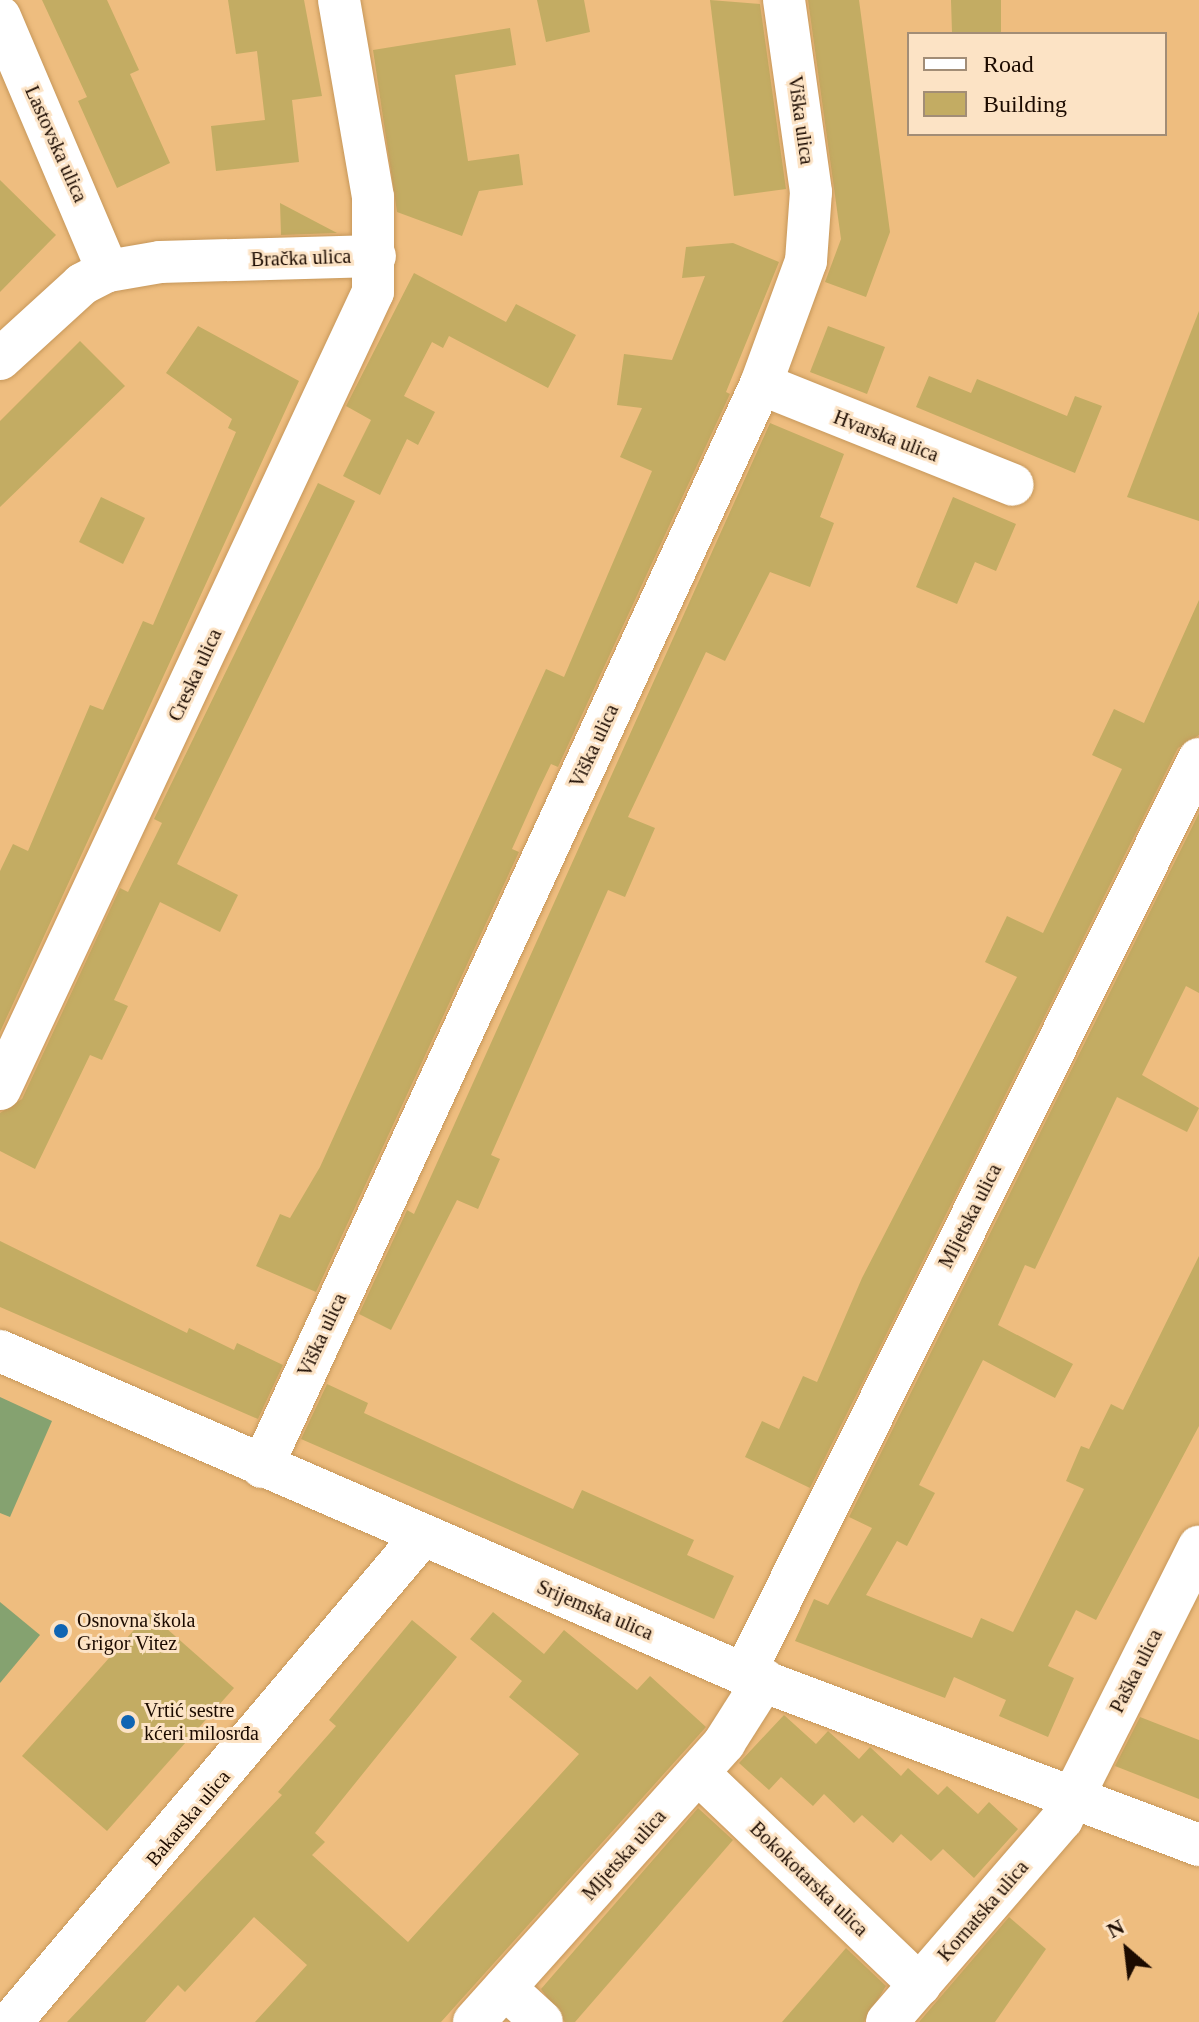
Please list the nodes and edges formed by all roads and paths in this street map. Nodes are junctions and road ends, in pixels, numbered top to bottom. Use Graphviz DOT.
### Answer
graph roads {
  1 [pos="339,0"];
  2 [pos="784,0"];
  3 [pos="0,17"];
  4 [pos="375,256"];
  5 [pos="108,271"];
  6 [pos="0,359"];
  7 [pos="761,384"];
  8 [pos="1013,485"];
  9 [pos="1199,759"];
  10 [pos="0,1089"];
  11 [pos="0,1351"];
  12 [pos="262,1467"];
  13 [pos="422,1536"];
  14 [pos="1199,1547"];
  15 [pos="754,1677"];
  16 [pos="698,1773"];
  17 [pos="1075,1795"];
  18 [pos="1199,1845"];
  19 [pos="920,1985"];
  20 [pos="505,1988"];
  21 [pos="11,2022"];
  22 [pos="474,2022"];
  23 [pos="542,2022"];
  24 [pos="887,2022"];
  1 -- 4 [label="street, Bračka ulica"];
  2 -- 7 [label="street, Viška ulica"];
  3 -- 5 [label="street, Lastovska ulica"];
  4 -- 5 [label="street, Bračka ulica"];
  4 -- 10 [label="street, Creska ulica"];
  5 -- 6 [label="street, Bračka ulica"];
  7 -- 8 [label="street, Hvarska ulica"];
  7 -- 12 [label="street, Viška ulica"];
  9 -- 15 [label="street, Mljetska ulica"];
  11 -- 12 [label="street, Srijemska ulica"];
  12 -- 13 [label="street, Srijemska ulica"];
  13 -- 15 [label="street, Srijemska ulica"];
  13 -- 21 [label="street, Bakarska ulica"];
  14 -- 17 [label="street, Paška ulica"];
  15 -- 16 [label="street, Mljetska ulica"];
  15 -- 17 [label="street, Srijemska ulica"];
  16 -- 19 [label="street, Bokokotarska ulica"];
  16 -- 20 [label="street, Mljetska ulica"];
  17 -- 18 [label="street, Srijemska ulica"];
  17 -- 19 [label="street, Kornatska ulica"];
  19 -- 24 [label="street, Kornatska ulica"];
  20 -- 22 [label="street, Mljetska ulica"];
  20 -- 23 [label="street"];
}
